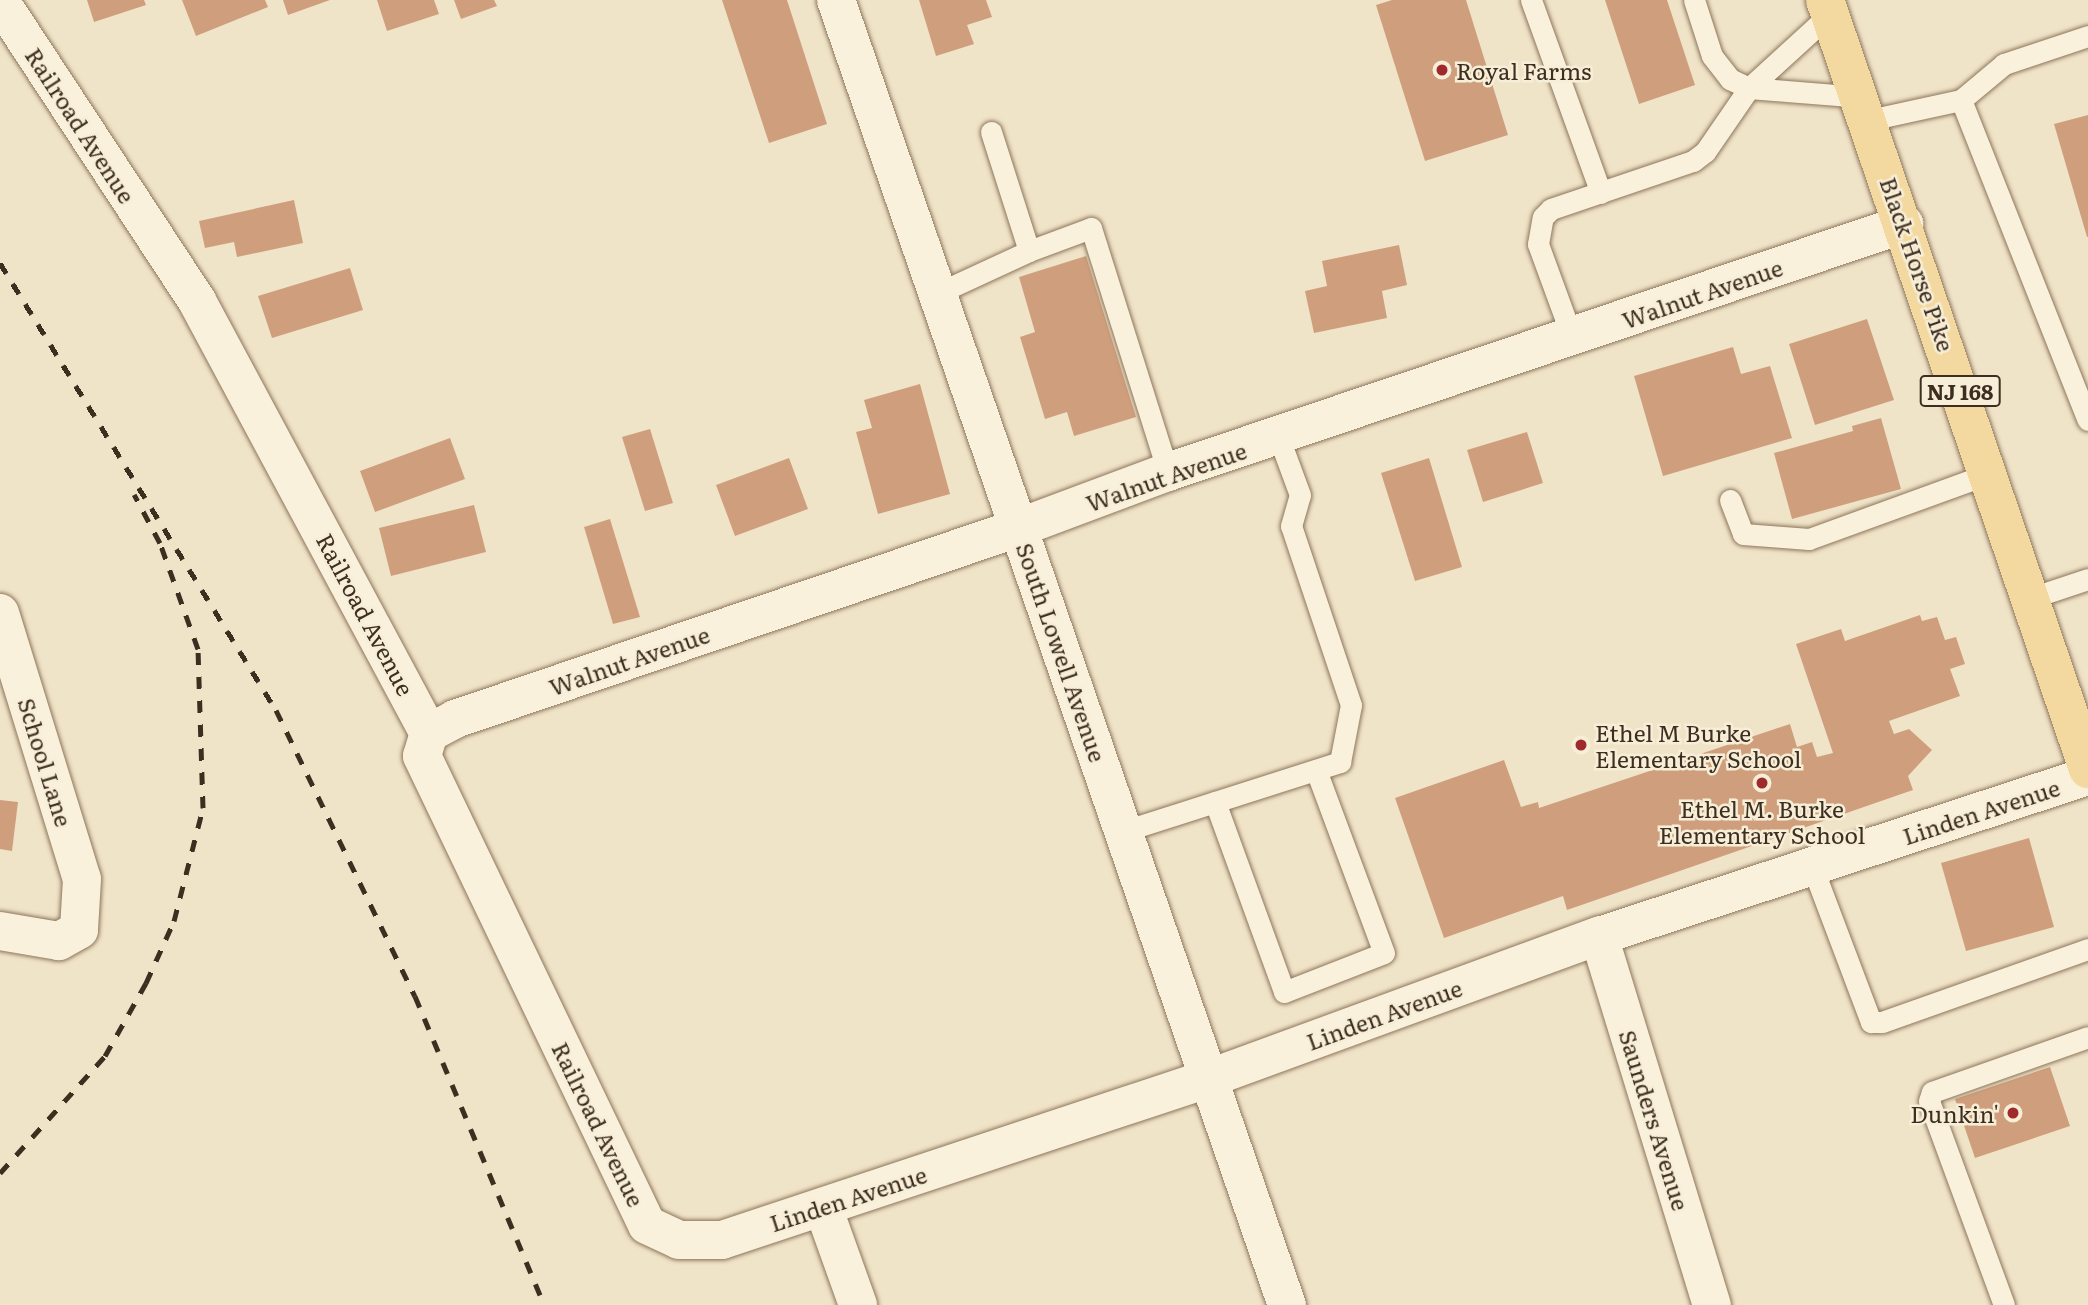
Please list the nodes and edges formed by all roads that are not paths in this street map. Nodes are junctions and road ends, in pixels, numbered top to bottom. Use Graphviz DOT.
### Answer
graph roads {
  1 [pos="836,0"];
  2 [pos="1531,0"];
  3 [pos="1693,0"];
  4 [pos="0,1"];
  5 [pos="1828,7"];
  6 [pos="2088,36"];
  7 [pos="1749,88"];
  8 [pos="1961,100"];
  9 [pos="1864,108"];
  10 [pos="991,132"];
  11 [pos="1601,193"];
  12 [pos="1904,224"];
  13 [pos="1029,251"];
  14 [pos="936,294"];
  15 [pos="1572,337"];
  16 [pos="2088,420"];
  17 [pos="1279,438"];
  18 [pos="1168,472"];
  19 [pos="1988,474"];
  20 [pos="1730,500"];
  21 [pos="1018,528"];
  22 [pos="2088,579"];
  23 [pos="2031,598"];
  24 [pos="0,613"];
  25 [pos="429,733"];
  26 [pos="2088,769"];
  27 [pos="1316,770"];
  28 [pos="2088,776"];
  29 [pos="1215,802"];
  30 [pos="1124,831"];
  31 [pos="1812,866"];
  32 [pos="0,931"];
  33 [pos="1599,936"];
  34 [pos="2088,948"];
  35 [pos="2088,1037"];
  36 [pos="1210,1078"];
  37 [pos="823,1207"];
  38 [pos="679,1240"];
  39 [pos="858,1305"];
  40 [pos="1287,1305"];
  41 [pos="1712,1305"];
  42 [pos="2004,1305"];
  1 -- 14 [label="street, South Lowell Avenue"];
  2 -- 11 [label="lane"];
  3 -- 7 [label="lane"];
  4 -- 25 [label="street, Railroad Avenue"];
  5 -- 7 [label="lane"];
  5 -- 9 [label="main road, Black Horse Pike / NJ 168"];
  6 -- 8 [label="lane"];
  7 -- 9 [label="lane"];
  7 -- 11 [label="lane"];
  8 -- 9 [label="lane"];
  8 -- 16 [label="lane"];
  9 -- 12 [label="main road, Black Horse Pike / NJ 168"];
  10 -- 13 [label="lane"];
  11 -- 15 [label="lane"];
  12 -- 15 [label="street, Walnut Avenue"];
  12 -- 19 [label="main road, Black Horse Pike / NJ 168"];
  13 -- 14 [label="lane"];
  13 -- 18 [label="lane"];
  14 -- 21 [label="street, South Lowell Avenue"];
  15 -- 17 [label="street, Walnut Avenue"];
  17 -- 18 [label="street, Walnut Avenue"];
  17 -- 27 [label="lane"];
  18 -- 21 [label="street, Walnut Avenue"];
  19 -- 20 [label="lane"];
  19 -- 23 [label="main road, Black Horse Pike / NJ 168"];
  21 -- 25 [label="street, Walnut Avenue"];
  21 -- 30 [label="street, South Lowell Avenue"];
  22 -- 23 [label="lane"];
  23 -- 26 [label="main road, Black Horse Pike / NJ 168"];
  24 -- 32 [label="street, School Lane"];
  25 -- 38 [label="street, Railroad Avenue"];
  27 -- 29 [label="lane"];
  27 -- 29 [label="lane"];
  28 -- 31 [label="street, Linden Avenue"];
  29 -- 30 [label="lane"];
  30 -- 36 [label="street, South Lowell Avenue"];
  31 -- 33 [label="street, Linden Avenue"];
  31 -- 34 [label="lane"];
  33 -- 36 [label="street, Linden Avenue"];
  33 -- 41 [label="street, Saunders Avenue"];
  35 -- 42 [label="lane"];
  36 -- 37 [label="street, Linden Avenue"];
  36 -- 40 [label="street, South Lowell Avenue"];
  37 -- 38 [label="street, Linden Avenue"];
  37 -- 39 [label="street"];
}
